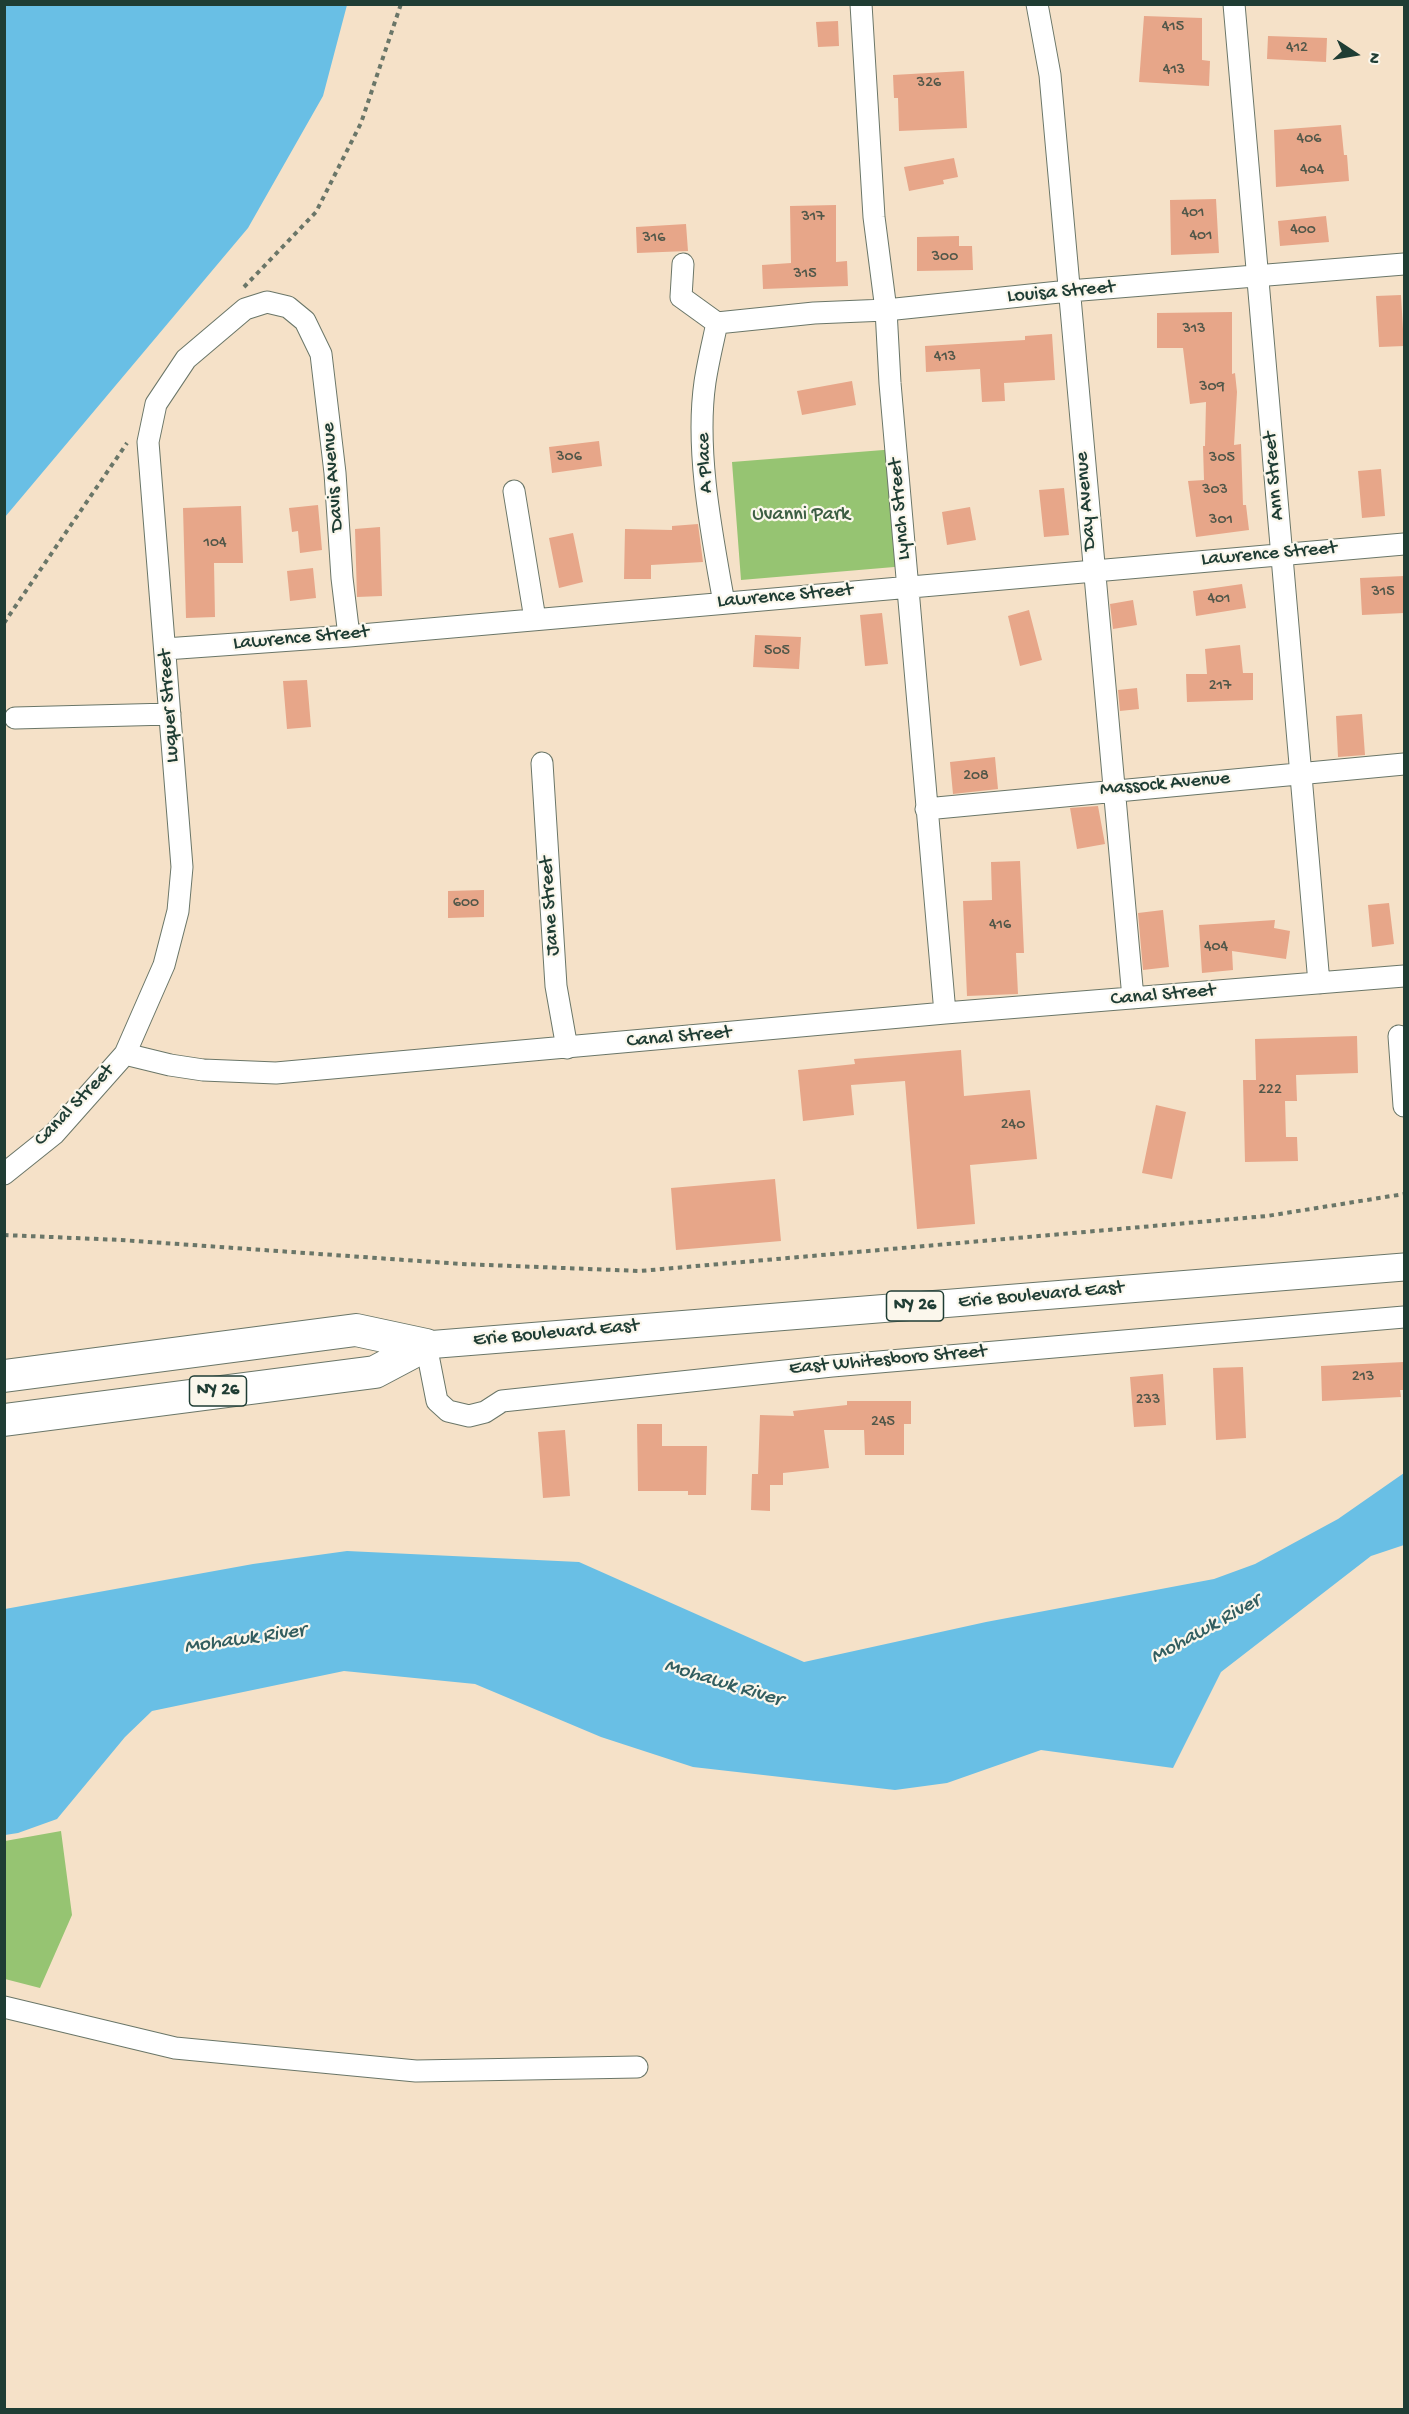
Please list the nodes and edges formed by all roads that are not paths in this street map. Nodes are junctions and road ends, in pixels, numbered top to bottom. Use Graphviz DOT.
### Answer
graph roads {
  1 [pos="861,4"];
  2 [pos="1037,4"];
  3 [pos="1234,4"];
  4 [pos="682,264"];
  5 [pos="1404,264"];
  6 [pos="1258,275"];
  7 [pos="1069,291"];
  8 [pos="886,310"];
  9 [pos="717,323"];
  10 [pos="186,358"];
  11 [pos="514,490"];
  12 [pos="1404,544"];
  13 [pos="1281,554"];
  14 [pos="1093,570"];
  15 [pos="908,587"];
  16 [pos="724,603"];
  17 [pos="536,619"];
  18 [pos="349,636"];
  19 [pos="165,650"];
  20 [pos="170,714"];
  21 [pos="15,718"];
  22 [pos="542,763"];
  23 [pos="1404,764"];
  24 [pos="1300,772"];
  25 [pos="1115,790"];
  26 [pos="926,809"];
  27 [pos="1404,976"];
  28 [pos="1319,983"];
  29 [pos="1133,998"];
  30 [pos="945,1013"];
  31 [pos="1399,1036"];
  32 [pos="567,1048"];
  33 [pos="125,1054"];
  34 [pos="1404,1106"];
  35 [pos="4,1174"];
  36 [pos="1404,1267"];
  37 [pos="1404,1317"];
  38 [pos="426,1345"];
  39 [pos="4,1376"];
  40 [pos="4,1420"];
  41 [pos="4,2007"];
  42 [pos="637,2067"];
  1 -- 8 [label="street, Lynch Street"];
  2 -- 7 [label="street, Day Avenue"];
  3 -- 6 [label="street, Ann Street"];
  4 -- 9 [label="street"];
  5 -- 6 [label="street, Louisa Street"];
  6 -- 7 [label="street, Louisa Street"];
  6 -- 13 [label="street, Ann Street"];
  7 -- 8 [label="street, Louisa Street"];
  7 -- 14 [label="street, Day Avenue"];
  8 -- 9 [label="street, Louisa Street"];
  8 -- 15 [label="street, Lynch Street"];
  9 -- 16 [label="street, A Place"];
  10 -- 18 [label="street, Davis Avenue"];
  10 -- 19 [label="street, Luquer Street"];
  11 -- 17 [label="street"];
  12 -- 13 [label="street, Lawrence Street"];
  13 -- 14 [label="street, Lawrence Street"];
  13 -- 24 [label="street, Ann Street"];
  14 -- 15 [label="street, Lawrence Street"];
  14 -- 25 [label="street, Day Avenue"];
  15 -- 16 [label="street, Lawrence Street"];
  15 -- 26 [label="street, Lynch Street"];
  16 -- 17 [label="street, Lawrence Street"];
  17 -- 18 [label="street, Lawrence Street"];
  18 -- 19 [label="street, Lawrence Street"];
  19 -- 20 [label="street, Luquer Street"];
  20 -- 21 [label="street"];
  20 -- 33 [label="street, Luquer Street"];
  22 -- 32 [label="street, Jane Street"];
  23 -- 24 [label="street, Massock Avenue"];
  24 -- 25 [label="street, Massock Avenue"];
  24 -- 28 [label="street, Ann Street"];
  25 -- 26 [label="street, Massock Avenue"];
  25 -- 29 [label="street, Day Avenue"];
  26 -- 30 [label="street, Lynch Street"];
  27 -- 28 [label="street, Canal Street"];
  28 -- 29 [label="street, Canal Street"];
  29 -- 30 [label="street, Canal Street"];
  30 -- 32 [label="street, Canal Street"];
  31 -- 34 [label="street"];
  32 -- 33 [label="street, Canal Street"];
  33 -- 35 [label="street, Canal Street"];
  36 -- 38 [label="main road, Erie Boulevard East / NY 26"];
  37 -- 38 [label="street, East Whitesboro Street"];
  38 -- 39 [label="highway, Erie Boulevard East / NY 26"];
  38 -- 40 [label="highway, Erie Boulevard East / NY 26"];
  41 -- 42 [label="street"];
}
